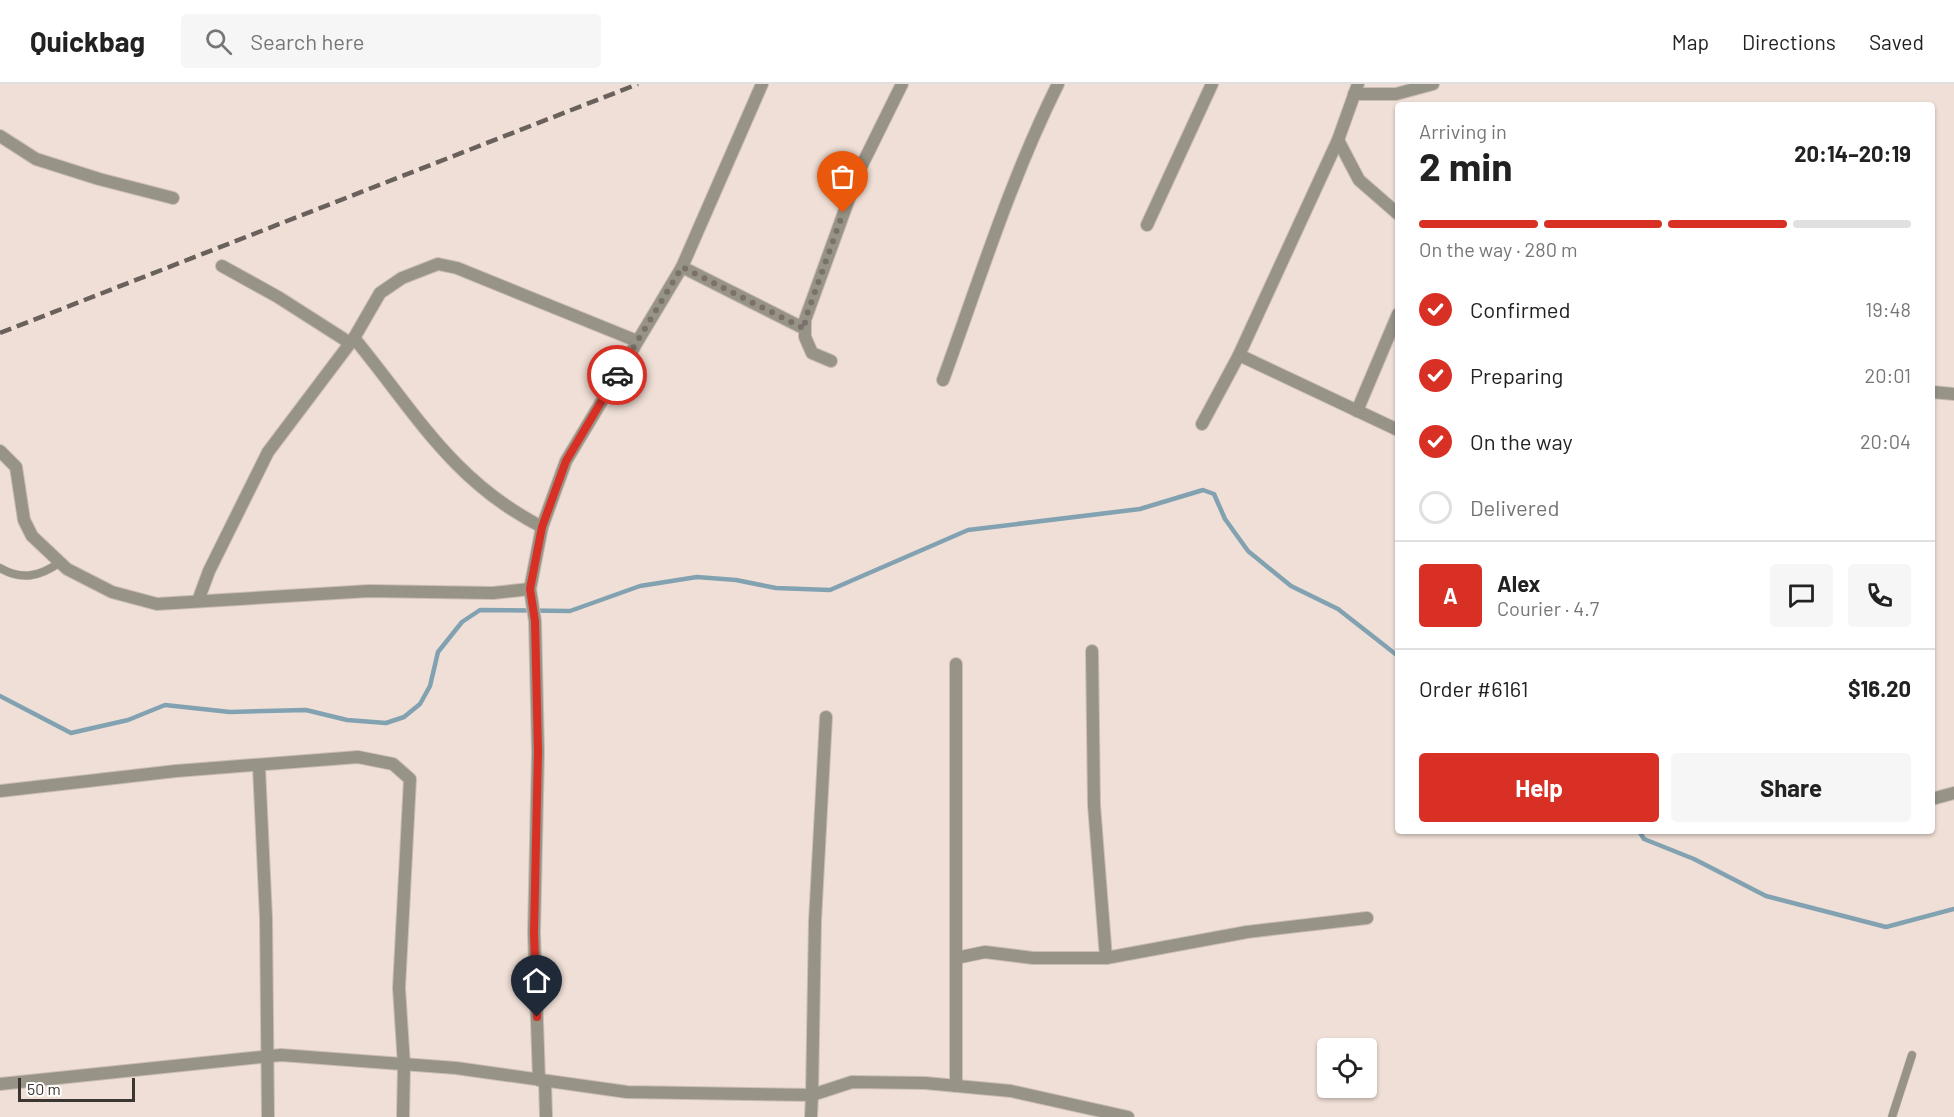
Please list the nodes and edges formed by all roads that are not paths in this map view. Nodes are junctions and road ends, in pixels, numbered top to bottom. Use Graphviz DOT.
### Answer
graph roads {
  1 [pos="762,84"];
  2 [pos="902,84"];
  3 [pos="1058,84"];
  4 [pos="1212,84"];
  5 [pos="1433,84"];
  6 [pos="1356,89"];
  7 [pos="0,136"];
  8 [pos="1338,140"];
  9 [pos="173,198"];
  10 [pos="1395,211"];
  11 [pos="1147,225"];
  12 [pos="222,266"];
  13 [pos="682,267"];
  14 [pos="1395,321"];
  15 [pos="805,329"];
  16 [pos="352,341"];
  17 [pos="637,341"];
  18 [pos="1239,355"];
  19 [pos="831,361"];
  20 [pos="943,380"];
  21 [pos="1935,392"];
  22 [pos="1954,394"];
  23 [pos="1357,411"];
  24 [pos="1202,424"];
  25 [pos="1395,429"];
  26 [pos="0,451"];
  27 [pos="542,527"];
  28 [pos="59,563"];
  29 [pos="0,568"];
  30 [pos="531,595"];
  31 [pos="198,601"];
  32 [pos="1092,651"];
  33 [pos="956,664"];
  34 [pos="826,717"];
  35 [pos="259,767"];
  36 [pos="0,791"];
  37 [pos="1954,793"];
  38 [pos="1935,799"];
  39 [pos="1367,918"];
  40 [pos="956,958"];
  41 [pos="1106,958"];
  42 [pos="1912,1055"];
  43 [pos="269,1056"];
  44 [pos="404,1065"];
  45 [pos="542,1080"];
  46 [pos="0,1084"];
  47 [pos="956,1086"];
  48 [pos="812,1095"];
  49 [pos="1065,1103"];
  50 [pos="268,1117"];
  51 [pos="404,1117"];
  52 [pos="546,1117"];
  53 [pos="811,1117"];
  54 [pos="1067,1117"];
  55 [pos="1128,1117"];
  56 [pos="1892,1117"];
  1 -- 13 [label="street"];
  2 -- 15 [label="street"];
  3 -- 20 [label="street"];
  4 -- 11 [label="street"];
  5 -- 6 [label="street"];
  6 -- 8 [label="street"];
  7 -- 9 [label="street"];
  8 -- 10 [label="street"];
  8 -- 18 [label="street"];
  12 -- 16 [label="street"];
  13 -- 15 [label="street"];
  13 -- 17 [label="street"];
  14 -- 23 [label="street"];
  15 -- 19 [label="street"];
  16 -- 17 [label="street"];
  16 -- 27 [label="street"];
  16 -- 31 [label="street"];
  17 -- 27 [label="street"];
  18 -- 23 [label="street"];
  18 -- 24 [label="street"];
  21 -- 22 [label="street"];
  23 -- 25 [label="street"];
  26 -- 28 [label="street"];
  27 -- 30 [label="street"];
  28 -- 29 [label="lane"];
  28 -- 31 [label="street"];
  30 -- 31 [label="street"];
  30 -- 45 [label="street"];
  32 -- 41 [label="street"];
  33 -- 40 [label="street"];
  34 -- 48 [label="street"];
  35 -- 36 [label="street"];
  35 -- 43 [label="street"];
  35 -- 44 [label="street"];
  37 -- 38 [label="street"];
  39 -- 41 [label="street"];
  40 -- 41 [label="street"];
  40 -- 47 [label="street"];
  42 -- 56 [label="lane"];
  43 -- 44 [label="street"];
  43 -- 46 [label="street"];
  43 -- 50 [label="street"];
  44 -- 45 [label="street"];
  44 -- 51 [label="street"];
  45 -- 48 [label="street"];
  45 -- 52 [label="street"];
  47 -- 48 [label="street"];
  47 -- 49 [label="street"];
  48 -- 53 [label="street"];
  49 -- 54 [label="street"];
  49 -- 55 [label="street"];
}
